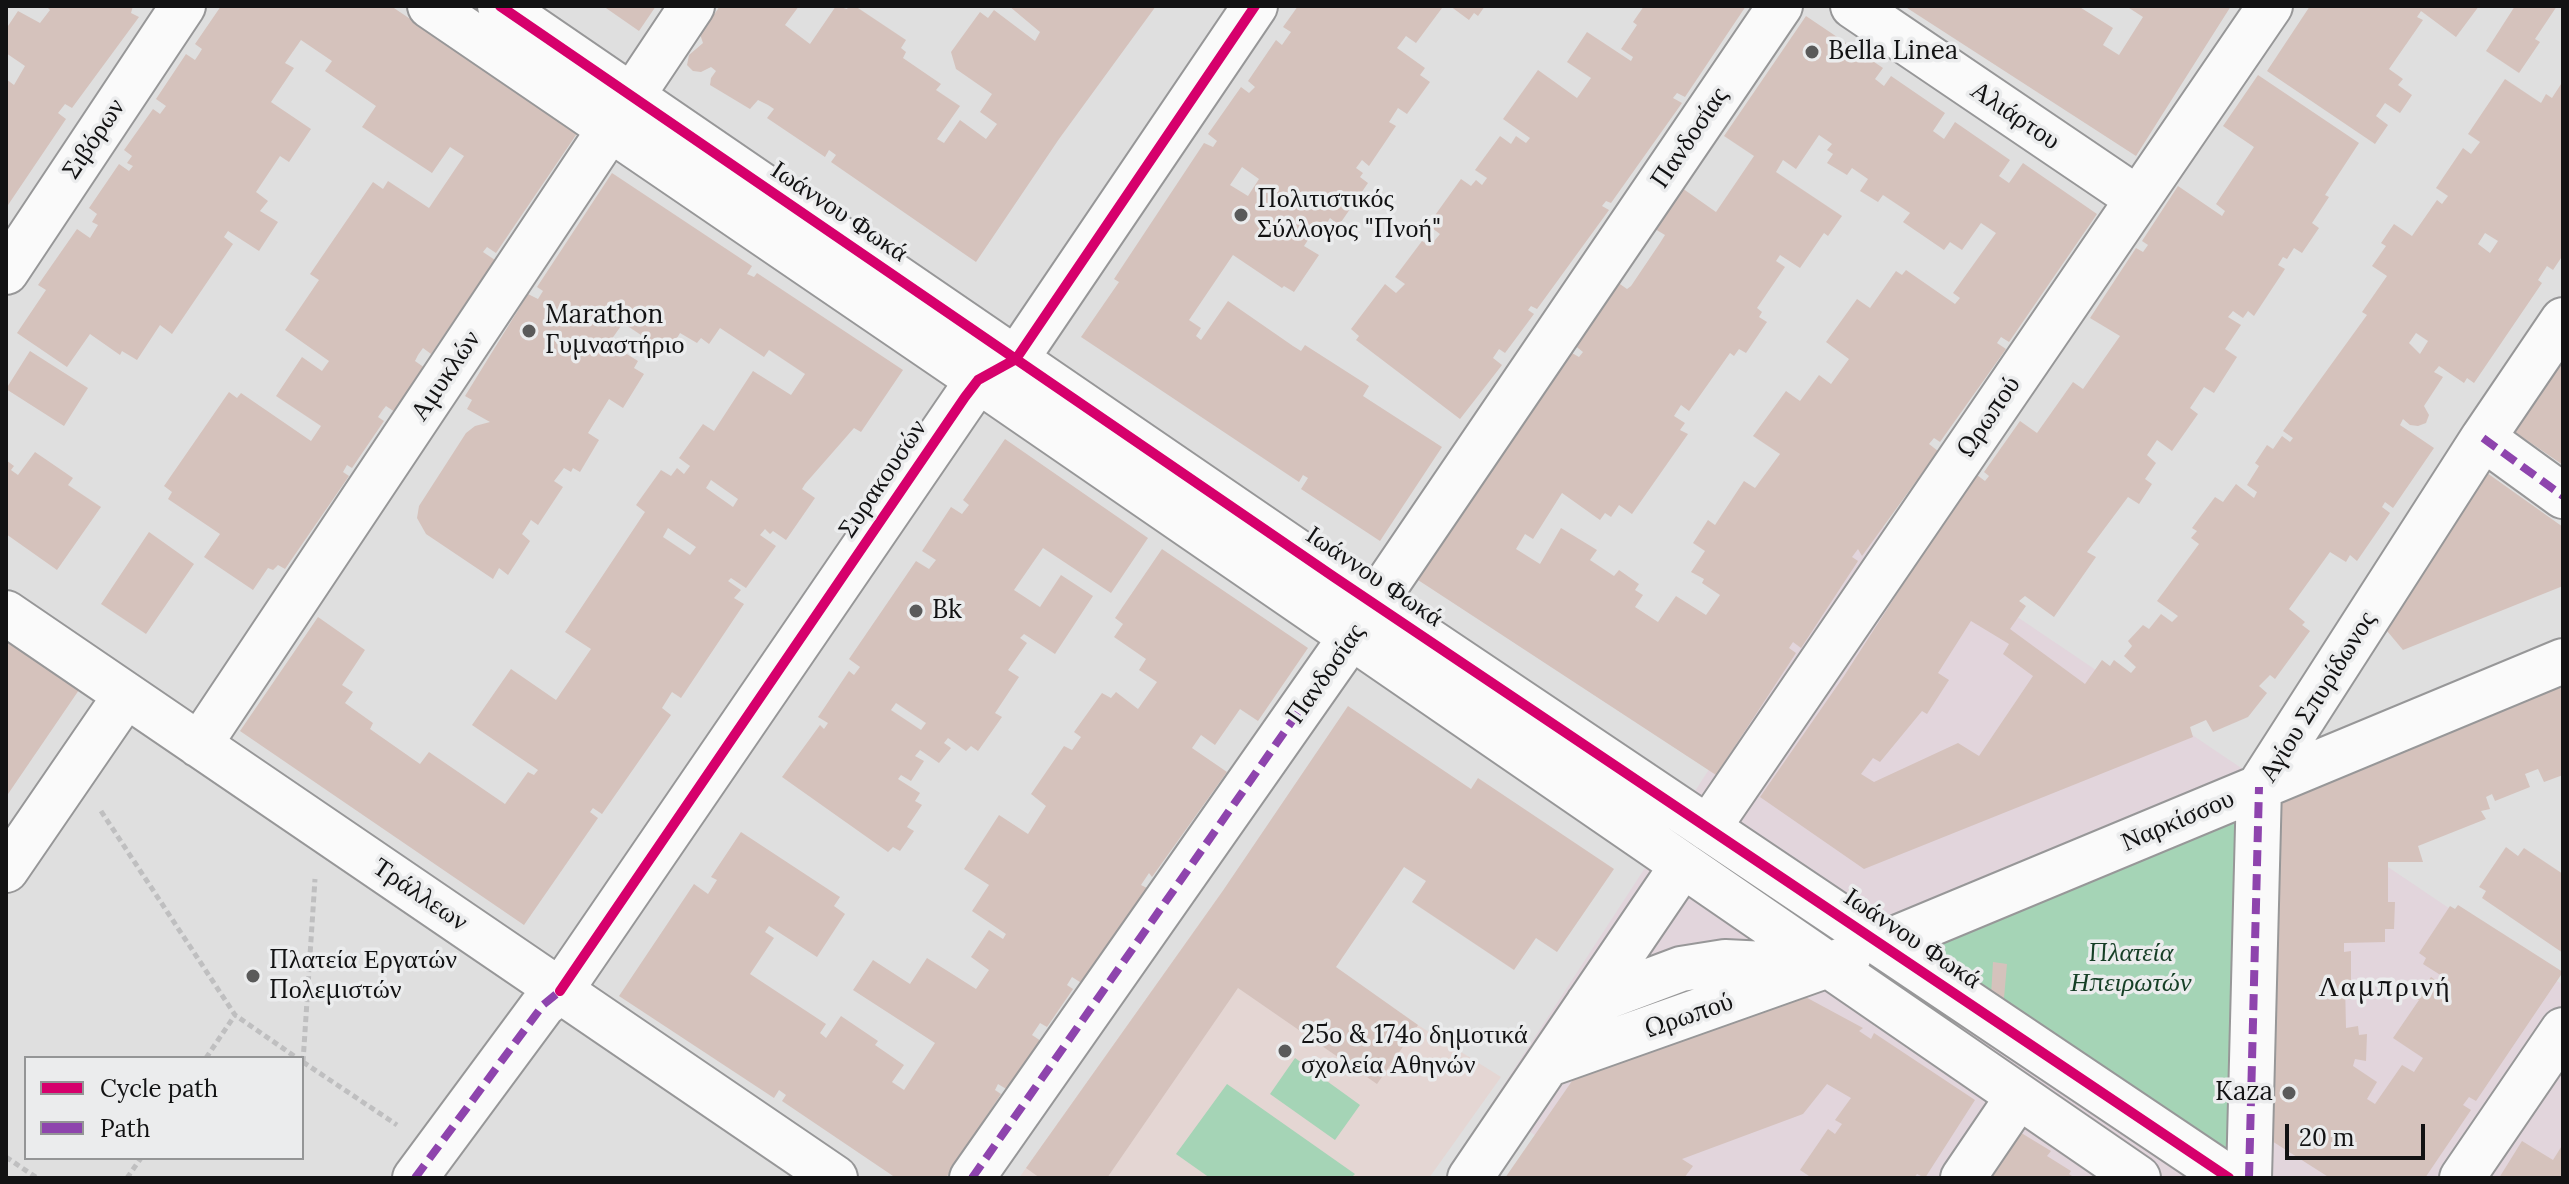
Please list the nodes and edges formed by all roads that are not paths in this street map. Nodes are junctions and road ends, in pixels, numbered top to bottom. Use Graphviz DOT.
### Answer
graph roads {
  1 [pos="183,6"];
  2 [pos="430,6"];
  3 [pos="500,6"];
  4 [pos="692,6"];
  5 [pos="1255,6"];
  6 [pos="1780,6"];
  7 [pos="1853,6"];
  8 [pos="2270,6"];
  9 [pos="620,113"];
  10 [pos="2138,199"];
  11 [pos="6,272"];
  12 [pos="2563,320"];
  13 [pos="1016,359"];
  14 [pos="978,380"];
  15 [pos="2483,438"];
  16 [pos="2563,496"];
  17 [pos="6,613"];
  18 [pos="1363,620"];
  19 [pos="2563,661"];
  20 [pos="126,695"];
  21 [pos="199,745"];
  22 [pos="2259,787"];
  23 [pos="1708,828"];
  24 [pos="1682,866"];
  25 [pos="6,870"];
  26 [pos="1882,944"];
  27 [pos="1828,967"];
  28 [pos="560,991"];
  29 [pos="1588,1004"];
  30 [pos="2563,1030"];
  31 [pos="1549,1064"];
  32 [pos="2018,1097"];
  33 [pos="424,1164"];
  34 [pos="835,1178"];
  35 [pos="972,1178"];
  36 [pos="1470,1178"];
  37 [pos="1963,1178"];
  38 [pos="2138,1178"];
  39 [pos="2229,1178"];
  40 [pos="2249,1178"];
  41 [pos="2462,1178"];
  1 -- 11 [label="street, Σιβόρων"];
  2 -- 9 [label="street, Ιωάννου Φωκά"];
  3 -- 9 [label="street, Ιωάννου Φωκά"];
  4 -- 9 [label="street, Αμυκλών"];
  5 -- 13 [label="street, Συρακουσών"];
  6 -- 18 [label="street, Πανδοσίας"];
  7 -- 10 [label="street, Αλιάρτου"];
  8 -- 10 [label="street, Ωρωπού"];
  9 -- 13 [label="street, Ιωάννου Φωκά"];
  9 -- 14 [label="street, Ιωάννου Φωκά"];
  9 -- 21 [label="street, Αμυκλών"];
  10 -- 23 [label="street, Ωρωπού"];
  12 -- 15 [label="street, Αγίου Σπυρίδωνος"];
  13 -- 14 [label="street, Συρακουσών"];
  13 -- 18 [label="street, Ιωάννου Φωκά"];
  14 -- 18 [label="street, Ιωάννου Φωκά"];
  14 -- 28 [label="street, Συρακουσών"];
  15 -- 16 [label="street"];
  15 -- 22 [label="street, Αγίου Σπυρίδωνος"];
  17 -- 20 [label="street, Τράλλεων"];
  18 -- 23 [label="street, Ιωάννου Φωκά"];
  18 -- 24 [label="street, Ιωάννου Φωκά"];
  18 -- 35 [label="street, Πανδοσίας"];
  19 -- 22 [label="street, Ναρκίσσου"];
  20 -- 21 [label="street, Τράλλεων"];
  20 -- 25 [label="street"];
  21 -- 28 [label="street, Τράλλεων"];
  22 -- 26 [label="street, Ναρκίσσου"];
  22 -- 40 [label="street, Αγίου Σπυρίδωνος"];
  23 -- 26 [label="street, Ιωάννου Φωκά"];
  24 -- 27 [label="street, Ιωάννου Φωκά"];
  24 -- 29 [label="street"];
  26 -- 27 [label="street, Ωρωπού"];
  26 -- 39 [label="street, Ιωάννου Φωκά"];
  27 -- 29 [label="street, Ωρωπού"];
  27 -- 31 [label="street, Ωρωπού"];
  27 -- 32 [label="street, Ιωάννου Φωκά"];
  28 -- 33 [label="street, Συρακουσών"];
  28 -- 34 [label="street, Τράλλεων"];
  29 -- 31 [label="street"];
  30 -- 41 [label="street"];
  31 -- 36 [label="street"];
  32 -- 37 [label="street"];
  32 -- 38 [label="street, Ιωάννου Φωκά"];
}
